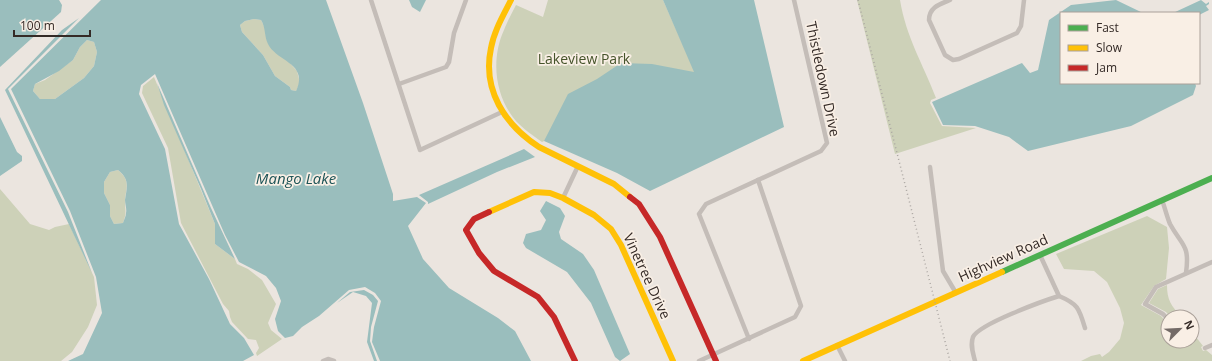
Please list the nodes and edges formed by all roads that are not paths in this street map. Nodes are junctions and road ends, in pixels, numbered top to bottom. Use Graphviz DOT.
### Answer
graph roads {
  1 [pos="371,0"];
  2 [pos="466,0"];
  3 [pos="511,0"];
  4 [pos="794,0"];
  5 [pos="950,0"];
  6 [pos="1024,0"];
  7 [pos="399,84"];
  8 [pos="502,112"];
  9 [pos="578,166"];
  10 [pos="930,167"];
  11 [pos="1212,178"];
  12 [pos="758,180"];
  13 [pos="563,198"];
  14 [pos="1162,200"];
  15 [pos="1040,255"];
  16 [pos="1212,262"];
  17 [pos="1186,273"];
  18 [pos="956,293"];
  19 [pos="1059,296"];
  20 [pos="1160,312"];
  21 [pos="1085,328"];
  22 [pos="749,339"];
  23 [pos="838,345"];
  24 [pos="1212,345"];
  25 [pos="1205,348"];
  26 [pos="715,358"];
  27 [pos="322,361"];
  28 [pos="334,361"];
  29 [pos="575,361"];
  30 [pos="673,361"];
  31 [pos="699,361"];
  32 [pos="803,361"];
  33 [pos="845,361"];
  34 [pos="975,361"];
  1 -- 7 [label="street"];
  2 -- 7 [label="street"];
  3 -- 8 [label="street"];
  4 -- 12 [label="street, Thistledown Drive"];
  5 -- 6 [label="street"];
  7 -- 8 [label="street"];
  8 -- 9 [label="street"];
  9 -- 13 [label="street"];
  9 -- 26 [label="street"];
  10 -- 18 [label="street"];
  11 -- 14 [label="street, Highview Road"];
  12 -- 22 [label="street"];
  12 -- 22 [label="street, Thistledown Drive"];
  13 -- 29 [label="street, Vinetree Drive"];
  13 -- 30 [label="street, Vinetree Drive"];
  14 -- 15 [label="street, Highview Road"];
  14 -- 17 [label="street"];
  15 -- 18 [label="street, Highview Road"];
  15 -- 19 [label="street"];
  16 -- 17 [label="street"];
  17 -- 20 [label="street"];
  18 -- 23 [label="street, Highview Road"];
  19 -- 21 [label="street"];
  19 -- 34 [label="street"];
  22 -- 26 [label="street"];
  23 -- 32 [label="street, Highview Road"];
  23 -- 33 [label="street"];
  24 -- 25 [label="street"];
  26 -- 31 [label="street"];
  27 -- 28 [label="street"];
}
